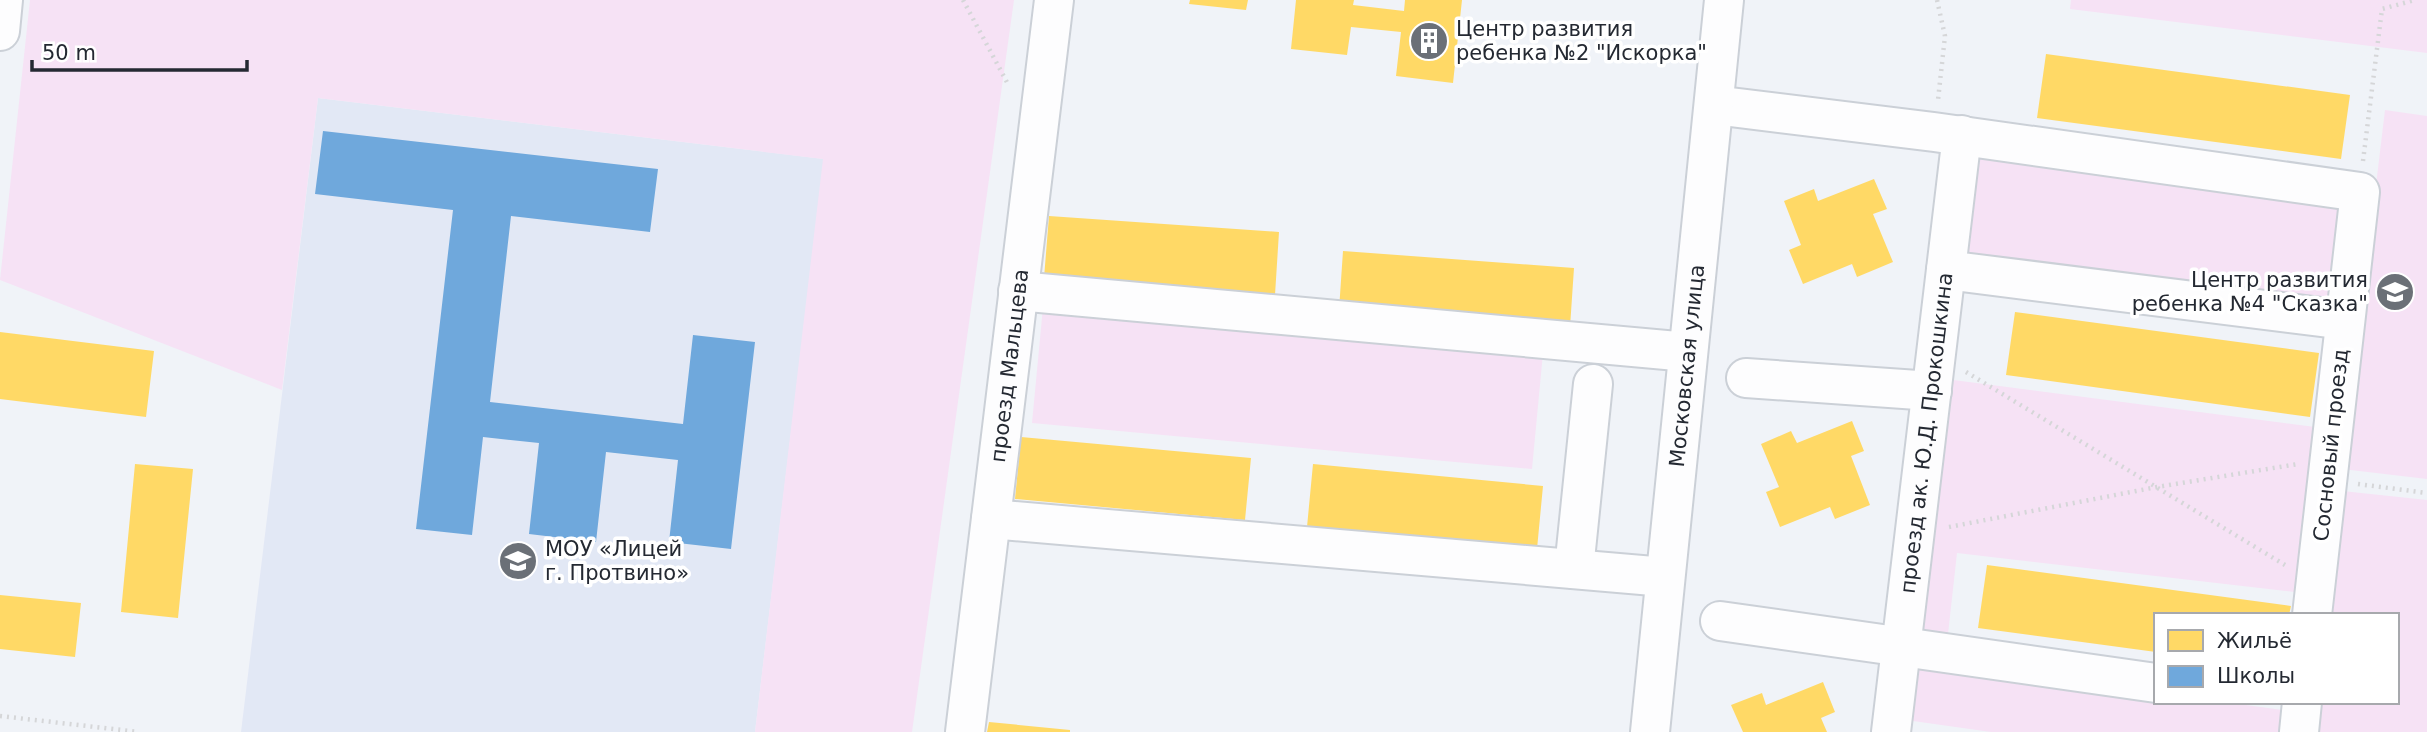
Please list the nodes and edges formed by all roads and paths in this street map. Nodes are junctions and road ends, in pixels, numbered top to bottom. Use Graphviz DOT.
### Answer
graph roads {
  1 [pos="3,0"];
  2 [pos="963,0"];
  3 [pos="1054,0"];
  4 [pos="1724,0"];
  5 [pos="1937,0"];
  6 [pos="2415,0"];
  7 [pos="0,30"];
  8 [pos="1012,92"];
  9 [pos="1714,105"];
  10 [pos="1948,134"];
  11 [pos="2360,191"];
  12 [pos="1946,270"];
  13 [pos="1018,291"];
  14 [pos="2346,320"];
  15 [pos="1688,352"];
  16 [pos="1937,354"];
  17 [pos="1746,378"];
  18 [pos="1593,384"];
  19 [pos="1932,391"];
  20 [pos="2329,470"];
  21 [pos="2157,487"];
  22 [pos="2427,493"];
  23 [pos="990,519"];
  24 [pos="1915,533"];
  25 [pos="1574,569"];
  26 [pos="1665,577"];
  27 [pos="2314,599"];
  28 [pos="1720,621"];
  29 [pos="1901,647"];
  30 [pos="2154,683"];
  31 [pos="2302,704"];
  32 [pos="0,716"];
  33 [pos="139,732"];
  34 [pos="965,732"];
  35 [pos="1650,732"];
  36 [pos="1891,732"];
  37 [pos="2299,732"];
  1 -- 7 [label="street"];
  2 -- 8 [label="path"];
  3 -- 13 [label="street, проезд Мальцева"];
  4 -- 9 [label="street, Московская улица"];
  5 -- 10 [label="path"];
  6 -- 11 [label="path"];
  9 -- 10 [label="street"];
  9 -- 15 [label="street, Московская улица"];
  10 -- 11 [label="street"];
  10 -- 12 [label="street, проезд ак. Ю.Д. Прокошкина"];
  11 -- 14 [label="street, Сосновый проезд"];
  12 -- 14 [label="street"];
  12 -- 16 [label="street, проезд ак. Ю.Д. Прокошкина"];
  13 -- 15 [label="street"];
  13 -- 23 [label="street, проезд Мальцева"];
  14 -- 20 [label="street, Сосновый проезд"];
  15 -- 26 [label="street, Московская улица"];
  16 -- 19 [label="street, проезд ак. Ю.Д. Прокошкина"];
  16 -- 21 [label="path"];
  17 -- 19 [label="street"];
  18 -- 25 [label="street"];
  19 -- 24 [label="street, проезд ак. Ю.Д. Прокошкина"];
  20 -- 21 [label="path"];
  20 -- 22 [label="path"];
  20 -- 27 [label="street, Сосновый проезд"];
  21 -- 24 [label="path"];
  21 -- 27 [label="path"];
  23 -- 25 [label="street"];
  23 -- 34 [label="street, проезд Мальцева"];
  24 -- 29 [label="street, проезд ак. Ю.Д. Прокошкина"];
  25 -- 26 [label="street"];
  26 -- 35 [label="street, Московская улица"];
  28 -- 29 [label="street"];
  29 -- 30 [label="street"];
  29 -- 36 [label="street, проезд ак. Ю.Д. Прокошкина"];
  31 -- 37 [label="street"];
  32 -- 33 [label="path"];
}
